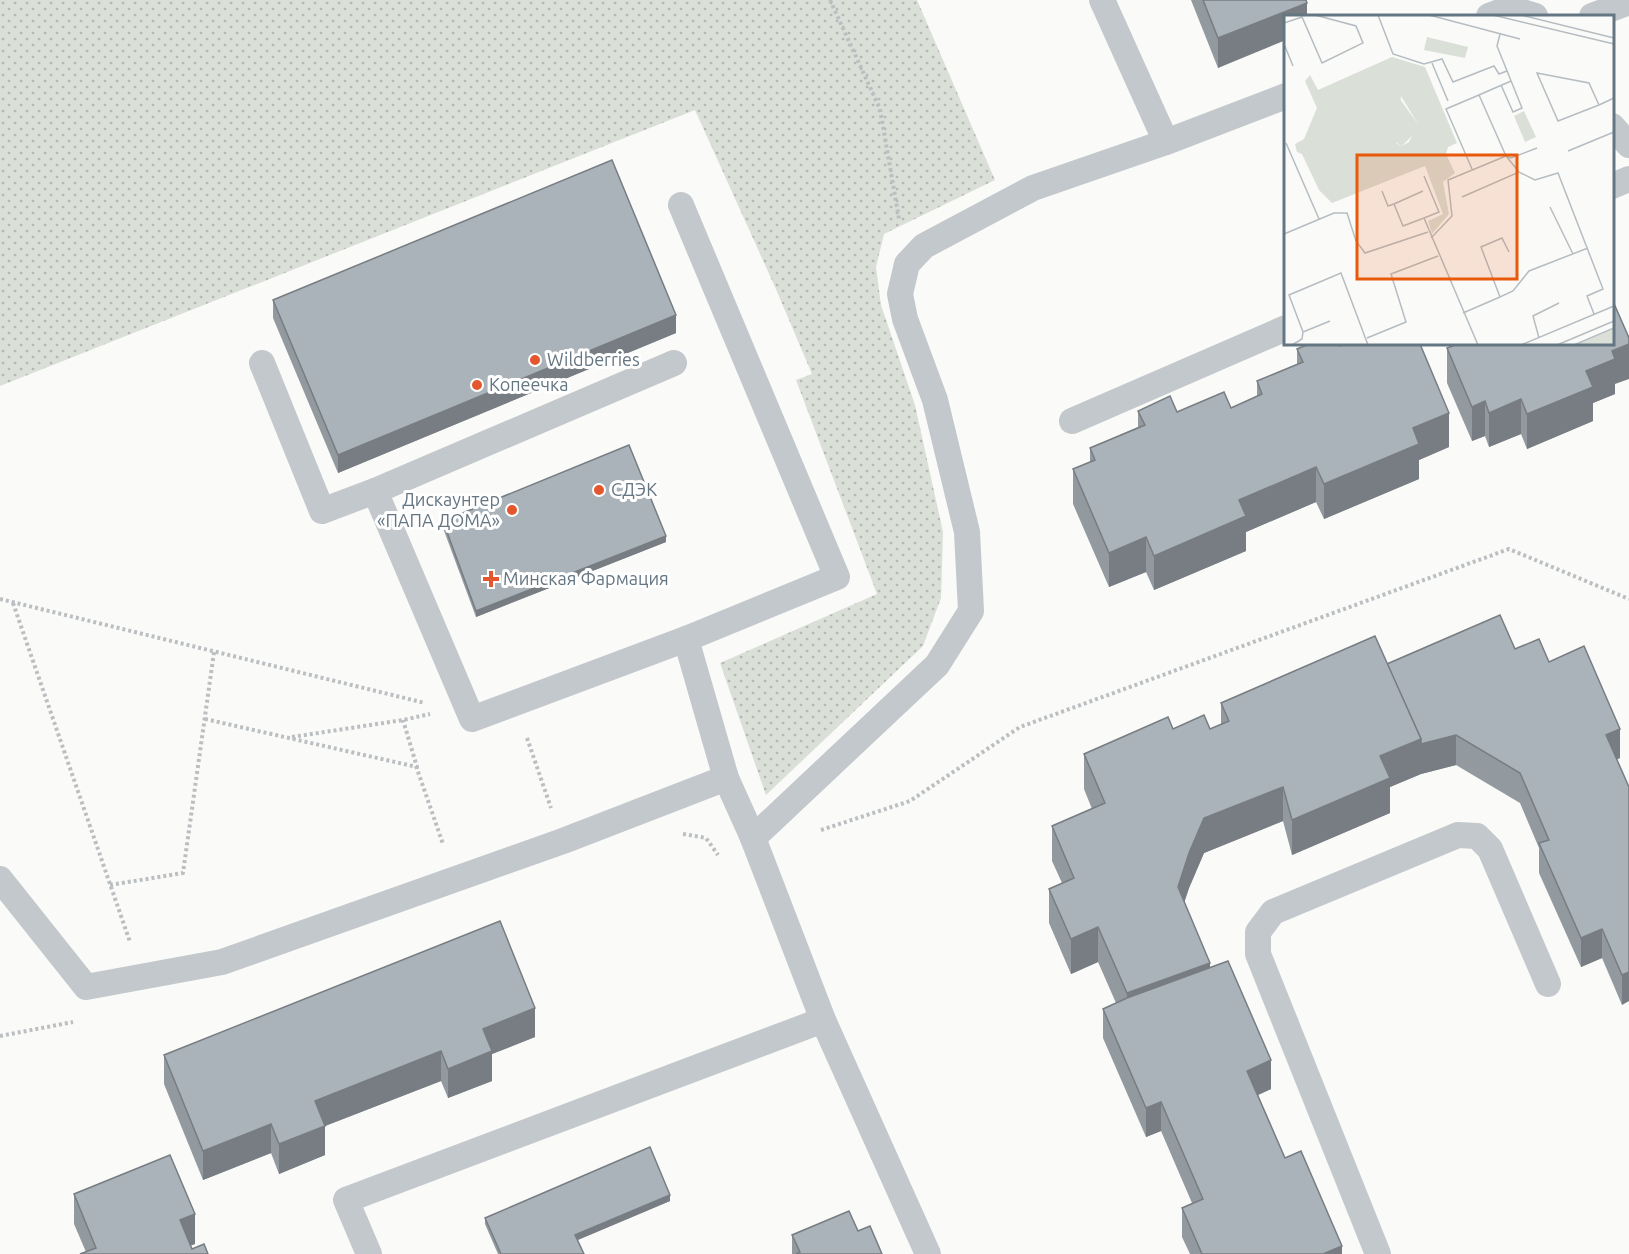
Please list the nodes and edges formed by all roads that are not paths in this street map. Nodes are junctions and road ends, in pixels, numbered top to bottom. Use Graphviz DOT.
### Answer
graph roads {
  1 [pos="1102,0"];
  2 [pos="1629,2"];
  3 [pos="1506,10"];
  4 [pos="1530,15"];
  5 [pos="1595,15"];
  6 [pos="1284,97"];
  7 [pos="1614,128"];
  8 [pos="1166,142"];
  9 [pos="1629,145"];
  10 [pos="1629,179"];
  11 [pos="1614,185"];
  12 [pos="681,205"];
  13 [pos="1284,329"];
  14 [pos="262,363"];
  15 [pos="674,363"];
  16 [pos="1072,421"];
  17 [pos="375,491"];
  18 [pos="686,639"];
  19 [pos="726,778"];
  20 [pos="753,838"];
  21 [pos="0,879"];
  22 [pos="1548,984"];
  23 [pos="823,1020"];
  24 [pos="369,1254"];
  25 [pos="928,1254"];
  26 [pos="1378,1254"];
  1 -- 8 [label="lane"];
  2 -- 5 [label="lane"];
  3 -- 4 [label="lane"];
  6 -- 8 [label="lane"];
  7 -- 9 [label="lane"];
  8 -- 20 [label="lane"];
  10 -- 11 [label="lane"];
  12 -- 18 [label="lane"];
  13 -- 16 [label="lane"];
  14 -- 17 [label="lane"];
  15 -- 17 [label="lane"];
  17 -- 18 [label="lane"];
  18 -- 19 [label="lane"];
  19 -- 20 [label="lane"];
  19 -- 21 [label="lane"];
  20 -- 23 [label="lane"];
  22 -- 26 [label="lane"];
  23 -- 24 [label="lane"];
  23 -- 25 [label="lane"];
}
